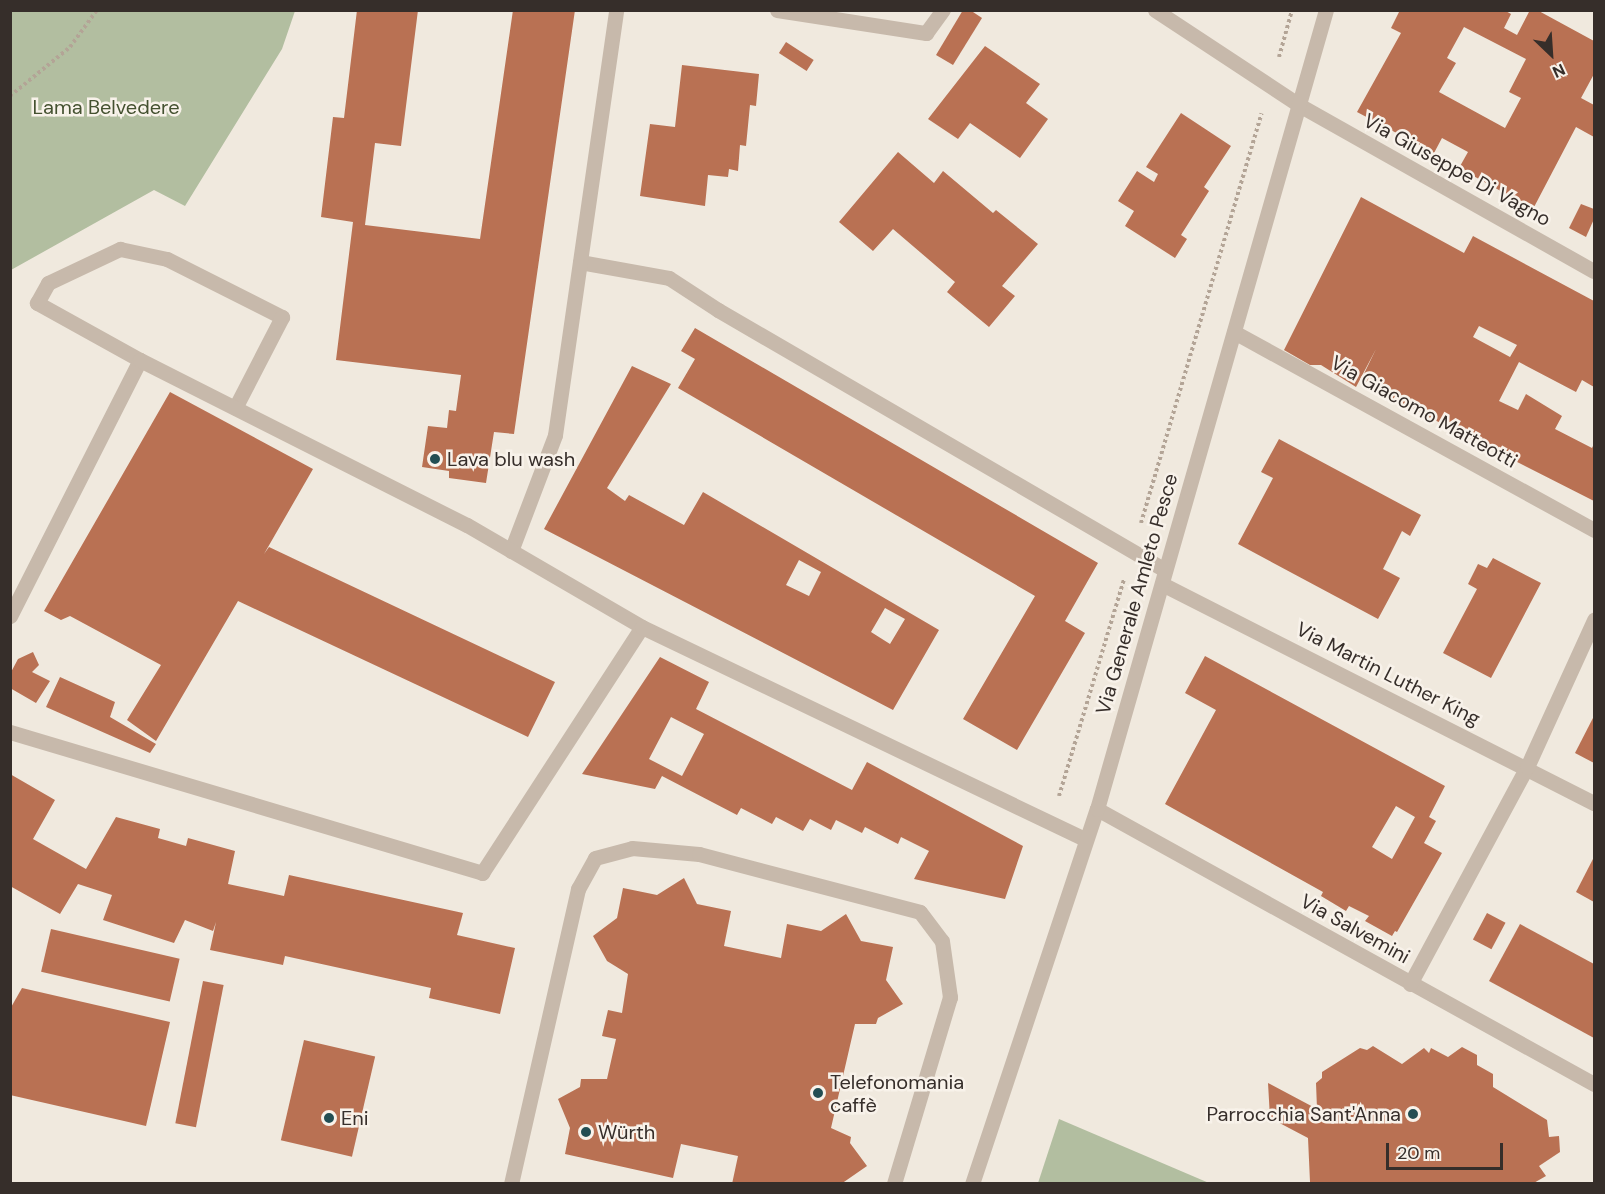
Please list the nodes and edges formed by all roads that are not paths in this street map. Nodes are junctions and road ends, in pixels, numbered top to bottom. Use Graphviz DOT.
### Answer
graph roads {
  1 [pos="616,10"];
  2 [pos="777,10"];
  3 [pos="943,10"];
  4 [pos="1155,10"];
  5 [pos="1326,10"];
  6 [pos="1299,105"];
  7 [pos="580,262"];
  8 [pos="1594,271"];
  9 [pos="1234,332"];
  10 [pos="140,360"];
  11 [pos="235,408"];
  12 [pos="1594,530"];
  13 [pos="511,551"];
  14 [pos="1163,577"];
  15 [pos="10,616"];
  16 [pos="1594,620"];
  17 [pos="642,627"];
  18 [pos="10,732"];
  19 [pos="1527,767"];
  20 [pos="1594,803"];
  21 [pos="1097,809"];
  22 [pos="1086,840"];
  23 [pos="1410,984"];
  24 [pos="1594,1084"];
  25 [pos="511,1184"];
  26 [pos="894,1184"];
  27 [pos="972,1184"];
  1 -- 7 [label="street"];
  2 -- 3 [label="street"];
  4 -- 6 [label="street, Via Giuseppe Di Vagno"];
  5 -- 6 [label="street, Via Generale Amleto Pesce"];
  6 -- 8 [label="street, Via Giuseppe Di Vagno"];
  6 -- 9 [label="street, Via Generale Amleto Pesce"];
  7 -- 13 [label="street"];
  7 -- 14 [label="street, Via Martin Luther King"];
  9 -- 12 [label="street, Via Giacomo Matteotti"];
  9 -- 14 [label="street, Via Generale Amleto Pesce"];
  10 -- 11 [label="street"];
  10 -- 11 [label="street"];
  10 -- 15 [label="street"];
  11 -- 13 [label="street"];
  13 -- 17 [label="street"];
  14 -- 19 [label="street, Via Martin Luther King"];
  14 -- 21 [label="street, Via Generale Amleto Pesce"];
  16 -- 19 [label="street"];
  17 -- 18 [label="street"];
  17 -- 22 [label="street"];
  19 -- 20 [label="street, Via Martin Luther King"];
  19 -- 23 [label="street"];
  21 -- 22 [label="street, Via Generale Amleto Pesce"];
  21 -- 23 [label="street, Via Salvemini"];
  22 -- 27 [label="street, Via Generale Amleto Pesce"];
  23 -- 24 [label="street, Via Salvemini"];
  25 -- 26 [label="street"];
}
